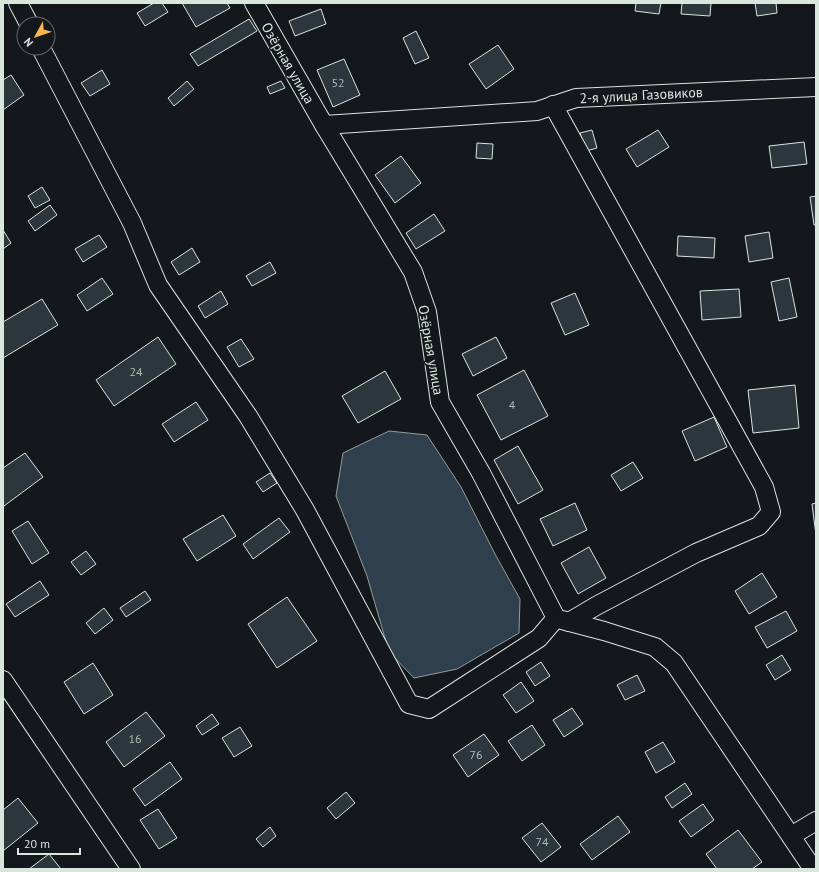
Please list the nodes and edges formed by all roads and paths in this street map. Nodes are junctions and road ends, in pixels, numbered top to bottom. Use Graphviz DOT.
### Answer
graph roads {
  1 [pos="18,3"];
  2 [pos="254,3"];
  3 [pos="25,16"];
  4 [pos="45,56"];
  5 [pos="816,87"];
  6 [pos="552,105"];
  7 [pos="324,125"];
  8 [pos="562,620"];
  9 [pos="3,680"];
  10 [pos="816,820"];
  11 [pos="791,836"];
  12 [pos="131,869"];
  13 [pos="812,869"];
  1 -- 3 [label="street"];
  2 -- 7 [label="street, Озёрная улица"];
  4 -- 8 [label="street"];
  5 -- 6 [label="street, 2-я улица Газовиков"];
  6 -- 7 [label="street, 2-я улица Газовиков"];
  6 -- 8 [label="street"];
  7 -- 8 [label="street, Озёрная улица"];
  8 -- 11 [label="street"];
  9 -- 12 [label="street"];
  10 -- 11 [label="street"];
  11 -- 13 [label="street"];
}
